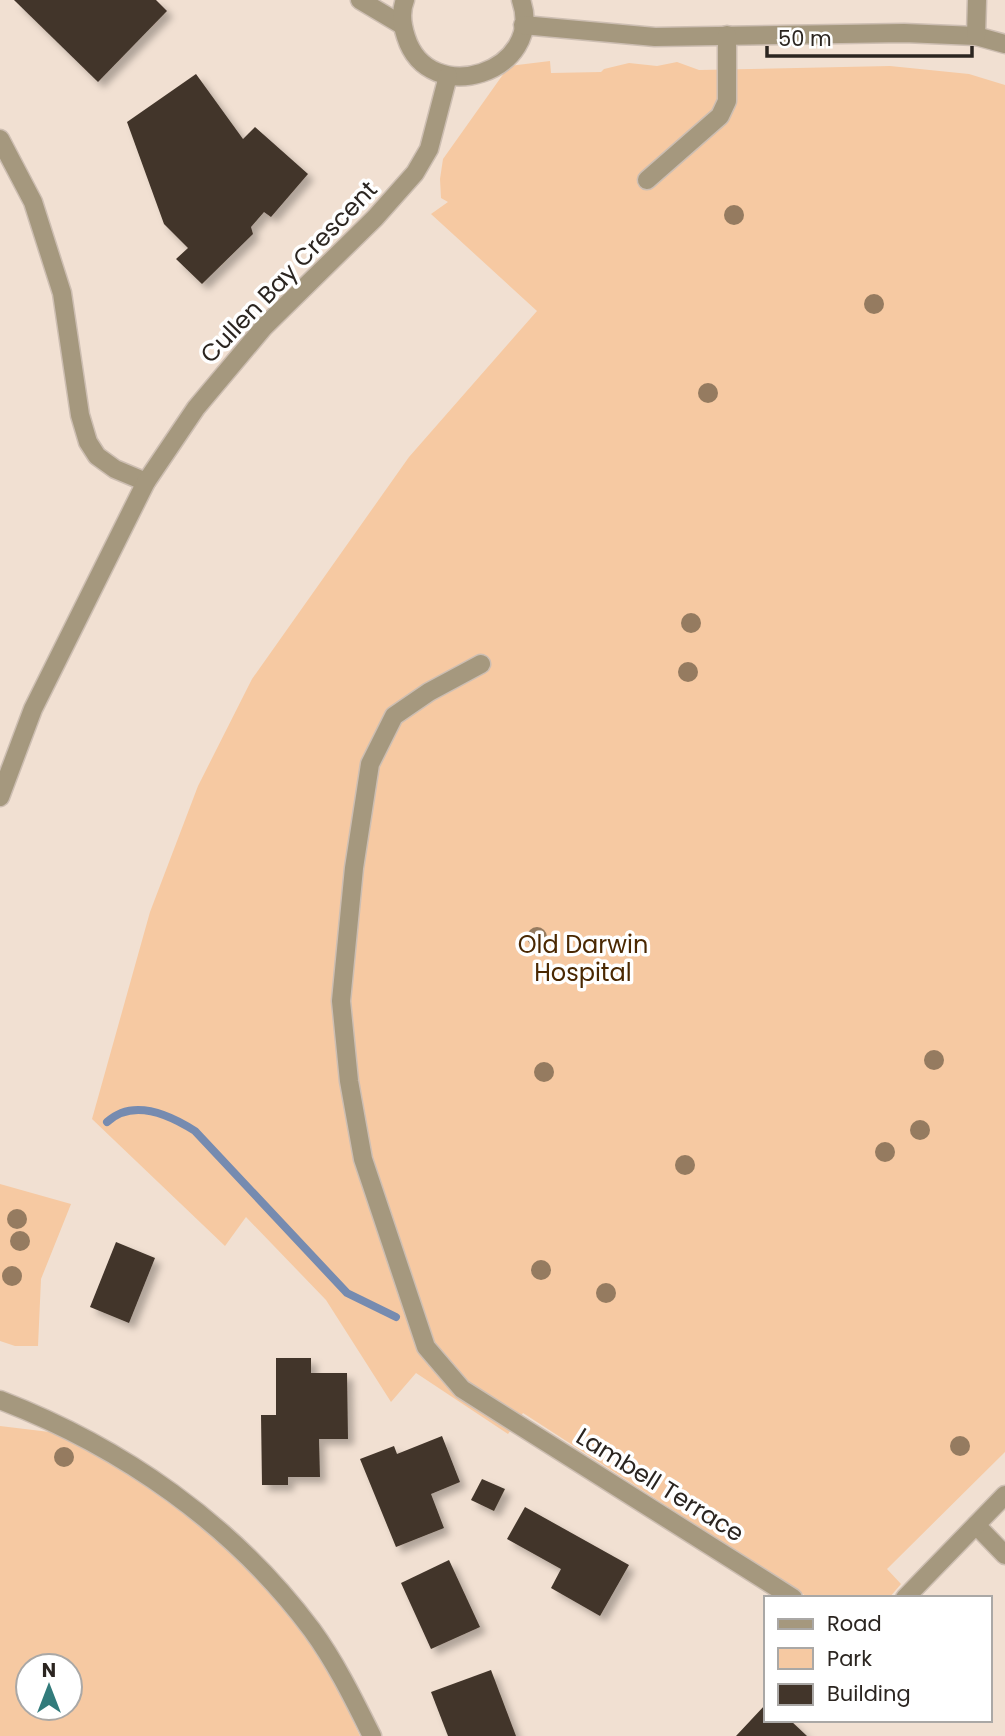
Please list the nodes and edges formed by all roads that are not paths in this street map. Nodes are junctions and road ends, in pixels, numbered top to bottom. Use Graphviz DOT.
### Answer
graph roads {
  1 [pos="360,0"];
  2 [pos="405,0"];
  3 [pos="521,0"];
  4 [pos="977,0"];
  5 [pos="402,25"];
  6 [pos="523,25"];
  7 [pos="727,35"];
  8 [pos="976,36"];
  9 [pos="1005,44"];
  10 [pos="448,76"];
  11 [pos="0,139"];
  12 [pos="647,180"];
  13 [pos="146,482"];
  14 [pos="481,664"];
  15 [pos="0,797"];
  16 [pos="0,1399"];
  17 [pos="1005,1495"];
  18 [pos="976,1525"];
  19 [pos="1005,1555"];
  20 [pos="790,1596"];
  21 [pos="907,1596"];
  22 [pos="372,1736"];
  1 -- 5 [label="street"];
  2 -- 5 [label="street"];
  3 -- 6 [label="street"];
  4 -- 8 [label="street"];
  5 -- 10 [label="street"];
  6 -- 7 [label="street"];
  6 -- 10 [label="street"];
  7 -- 8 [label="street"];
  7 -- 12 [label="street"];
  8 -- 9 [label="street"];
  10 -- 13 [label="street, Cullen Bay Crescent"];
  11 -- 13 [label="street"];
  13 -- 15 [label="street, Cullen Bay Crescent"];
  14 -- 20 [label="street, Lambell Terrace"];
  16 -- 22 [label="street"];
  17 -- 18 [label="street"];
  18 -- 19 [label="street"];
  18 -- 21 [label="street"];
}
